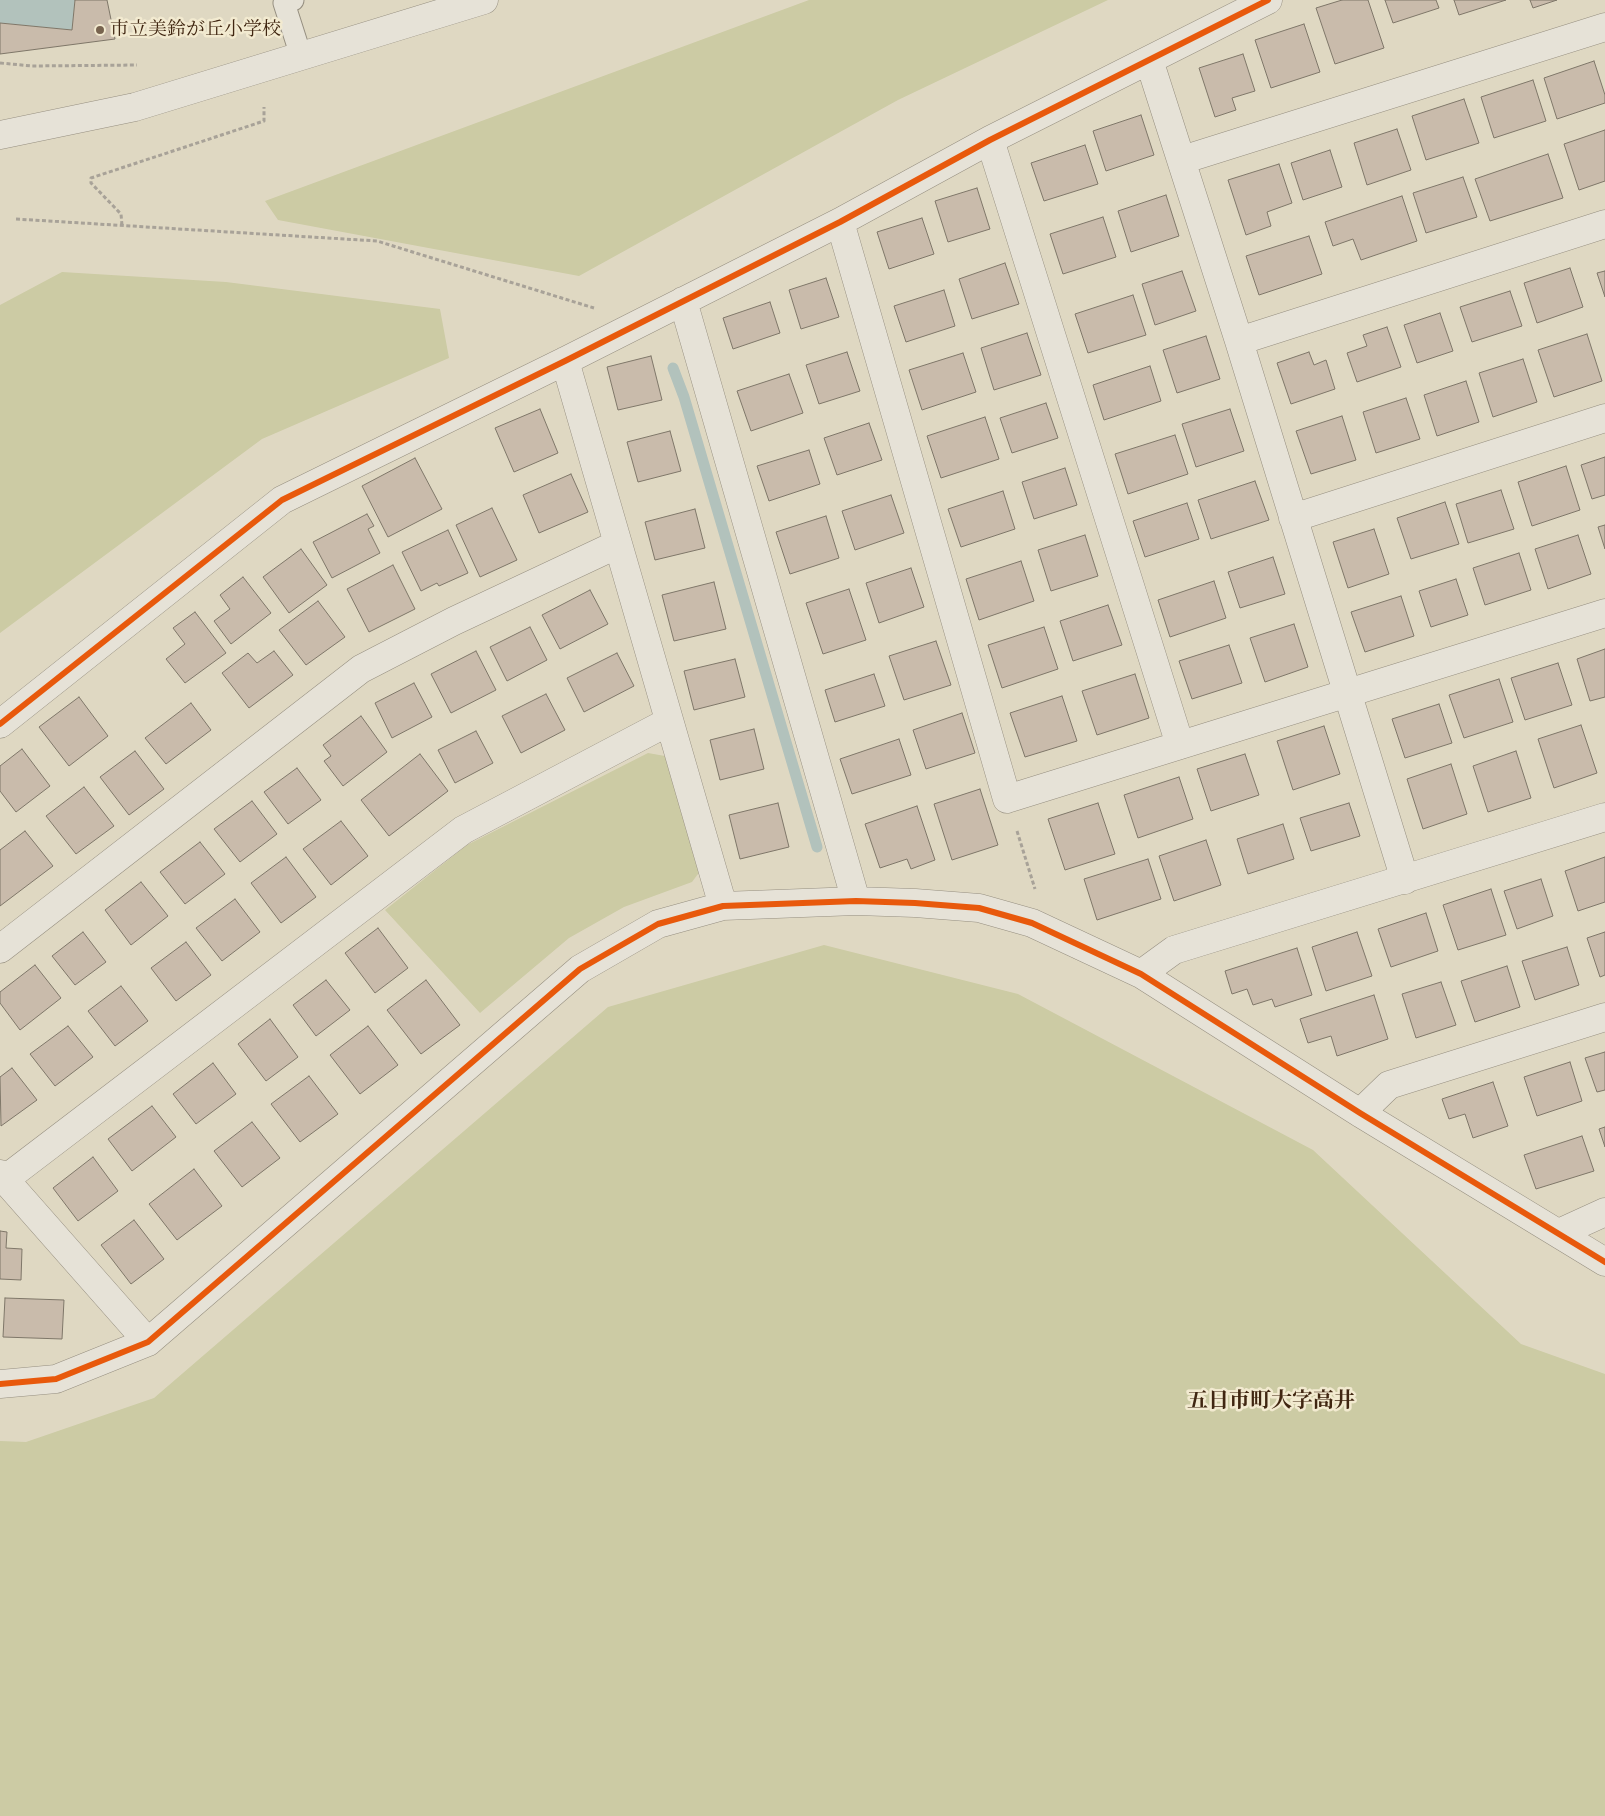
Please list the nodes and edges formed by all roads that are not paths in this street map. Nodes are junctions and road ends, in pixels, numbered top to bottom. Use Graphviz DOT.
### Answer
graph roads {
  1 [pos="293,0"];
  2 [pos="484,0"];
  3 [pos="1268,0"];
  4 [pos="1605,27"];
  5 [pos="301,56"];
  6 [pos="1148,60"];
  7 [pos="0,135"];
  8 [pos="990,140"];
  9 [pos="1182,160"];
  10 [pos="840,222"];
  11 [pos="1605,224"];
  12 [pos="683,302"];
  13 [pos="1239,341"];
  14 [pos="565,361"];
  15 [pos="1605,418"];
  16 [pos="1293,518"];
  17 [pos="618,544"];
  18 [pos="1605,613"];
  19 [pos="1348,695"];
  20 [pos="668,722"];
  21 [pos="0,724"];
  22 [pos="1180,745"];
  23 [pos="1605,817"];
  24 [pos="1405,880"];
  25 [pos="856,901"];
  26 [pos="723,906"];
  27 [pos="0,949"];
  28 [pos="1140,974"];
  29 [pos="1605,1017"];
  30 [pos="1360,1114"];
  31 [pos="2,1178"];
  32 [pos="1605,1212"];
  33 [pos="1558,1233"];
  34 [pos="1605,1262"];
  35 [pos="148,1342"];
  36 [pos="0,1384"];
  1 -- 5 [label="lane"];
  2 -- 5 [label="street"];
  3 -- 6 [label="street"];
  4 -- 9 [label="street"];
  5 -- 7 [label="street"];
  6 -- 8 [label="street"];
  6 -- 9 [label="street"];
  8 -- 10 [label="street"];
  8 -- 22 [label="street"];
  9 -- 13 [label="street"];
  10 -- 12 [label="street"];
  10 -- 22 [label="street"];
  11 -- 13 [label="street"];
  12 -- 14 [label="street"];
  12 -- 25 [label="street"];
  13 -- 16 [label="street"];
  14 -- 17 [label="street"];
  14 -- 21 [label="street"];
  15 -- 16 [label="street"];
  16 -- 19 [label="street"];
  17 -- 20 [label="street"];
  17 -- 27 [label="street"];
  18 -- 19 [label="street"];
  19 -- 22 [label="street"];
  19 -- 24 [label="street"];
  20 -- 26 [label="street"];
  20 -- 31 [label="street"];
  23 -- 24 [label="street"];
  24 -- 28 [label="street"];
  25 -- 26 [label="street"];
  25 -- 28 [label="street"];
  26 -- 35 [label="street"];
  28 -- 30 [label="street"];
  29 -- 30 [label="street"];
  30 -- 33 [label="street"];
  31 -- 35 [label="street"];
  32 -- 33 [label="street"];
  33 -- 34 [label="street"];
  35 -- 36 [label="street"];
}
